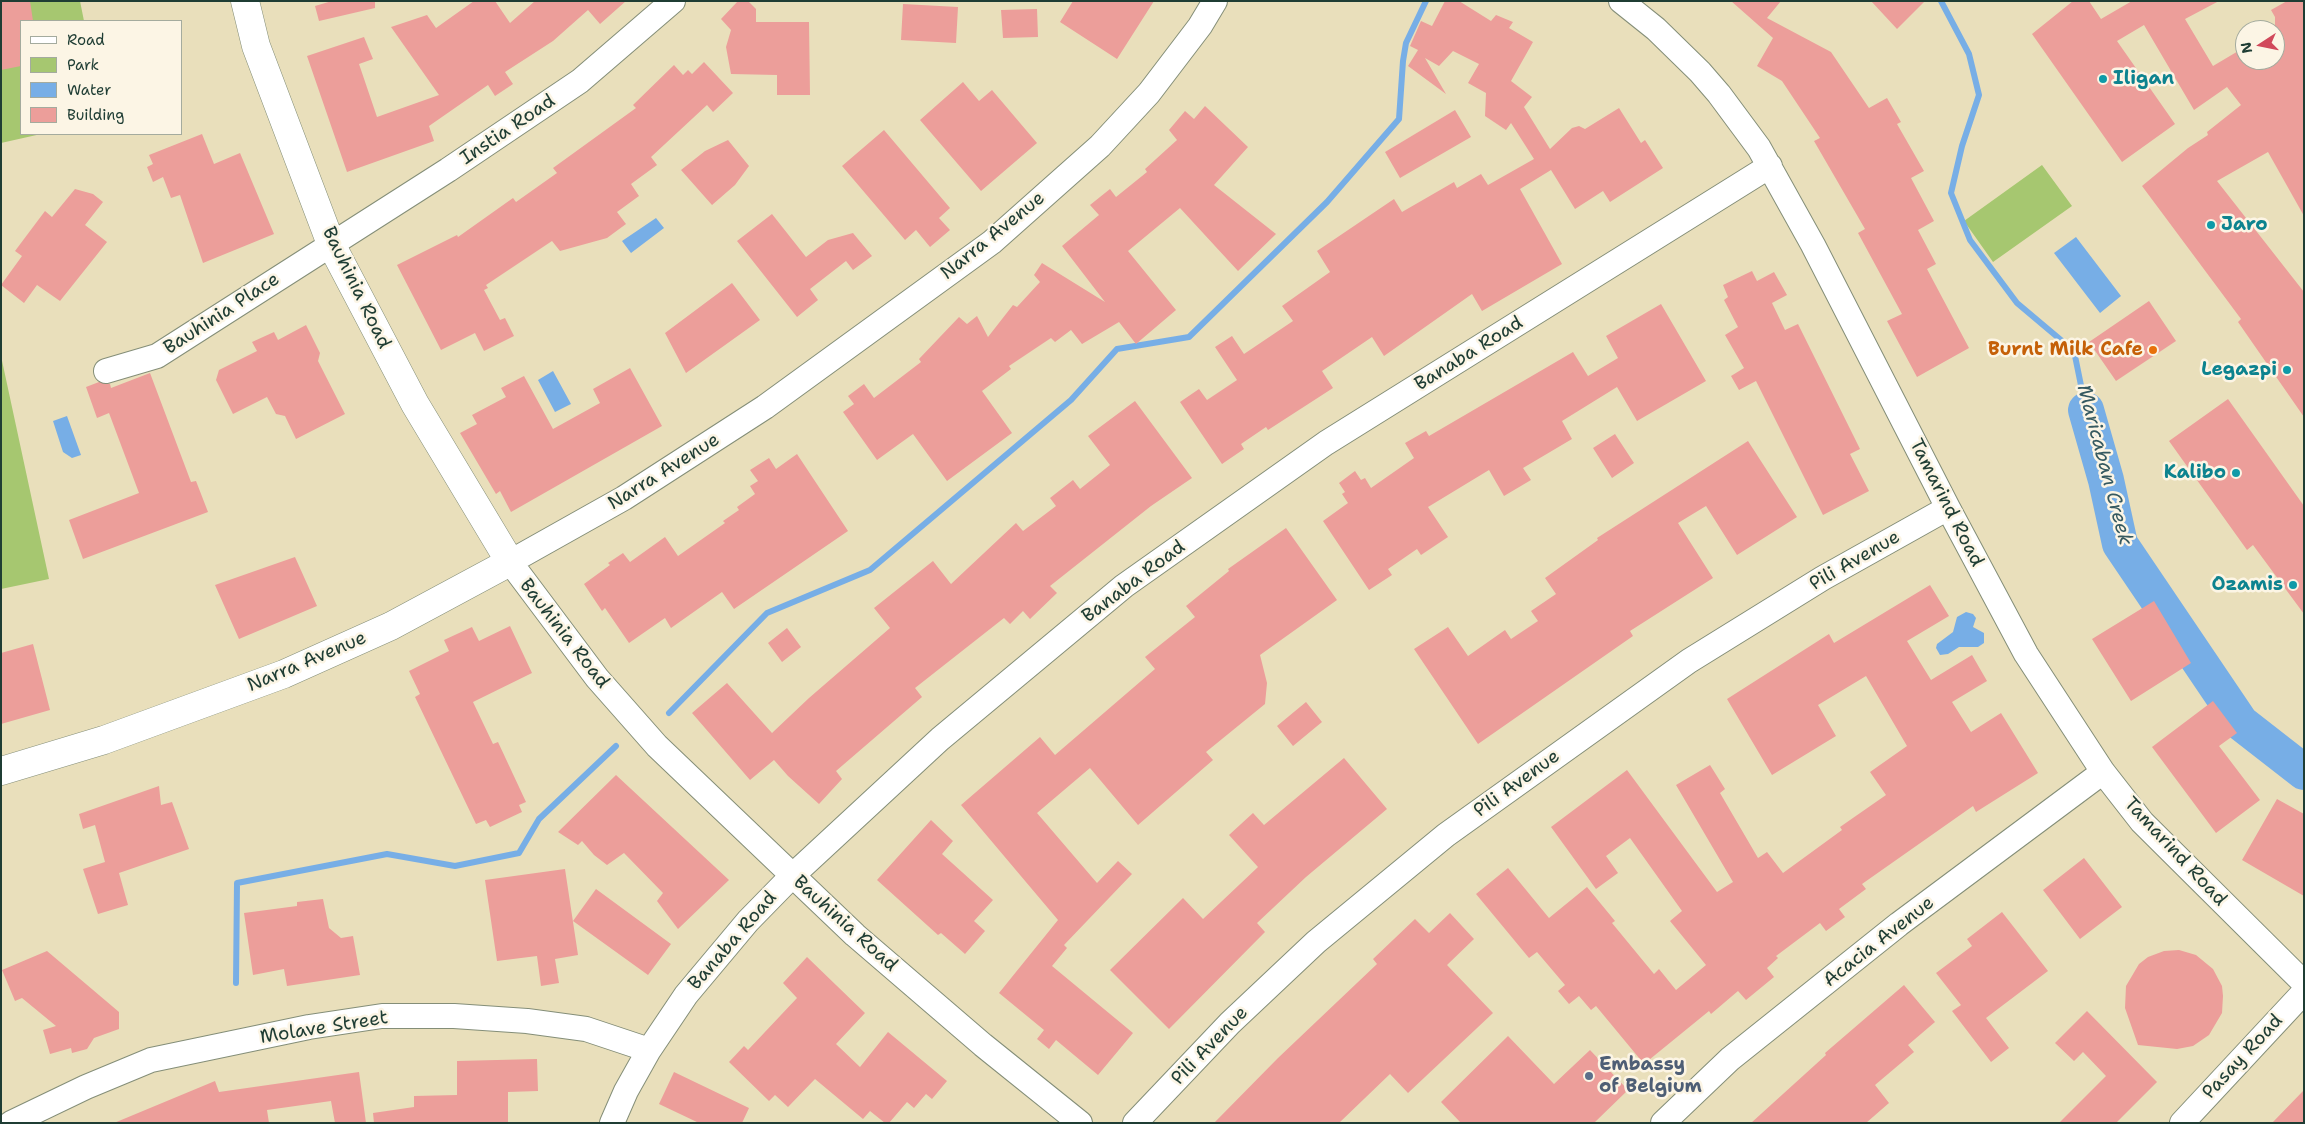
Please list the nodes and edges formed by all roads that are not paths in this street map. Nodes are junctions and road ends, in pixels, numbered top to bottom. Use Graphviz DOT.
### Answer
graph roads {
  1 [pos="245,1"];
  2 [pos="673,1"];
  3 [pos="1214,1"];
  4 [pos="1621,1"];
  5 [pos="1770,166"];
  6 [pos="331,244"];
  7 [pos="106,372"];
  8 [pos="1948,508"];
  9 [pos="510,562"];
  10 [pos="1,771"];
  11 [pos="2103,772"];
  12 [pos="792,876"];
  13 [pos="2304,983"];
  14 [pos="2304,992"];
  15 [pos="649,1050"];
  16 [pos="11,1123"];
  17 [pos="612,1123"];
  18 [pos="1080,1123"];
  19 [pos="1135,1123"];
  20 [pos="1663,1123"];
  21 [pos="2182,1123"];
  1 -- 6 [label="street, Bauhinia Road"];
  2 -- 6 [label="street, Instia Road"];
  3 -- 9 [label="street, Narra Avenue"];
  4 -- 5 [label="street, Tamarind Road"];
  5 -- 8 [label="street, Tamarind Road"];
  5 -- 12 [label="street, Banaba Road"];
  6 -- 7 [label="street, Bauhinia Place"];
  6 -- 9 [label="street, Bauhinia Road"];
  8 -- 11 [label="street, Tamarind Road"];
  8 -- 19 [label="street, Pili Avenue"];
  9 -- 10 [label="street, Narra Avenue"];
  9 -- 12 [label="street, Bauhinia Road"];
  11 -- 13 [label="street, Tamarind Road"];
  11 -- 20 [label="street, Acacia Avenue"];
  12 -- 15 [label="street, Banaba Road"];
  12 -- 18 [label="street, Bauhinia Road"];
  14 -- 21 [label="street, Pasay Road"];
  15 -- 16 [label="street, Molave Street"];
  15 -- 17 [label="street, Banaba Road"];
}
